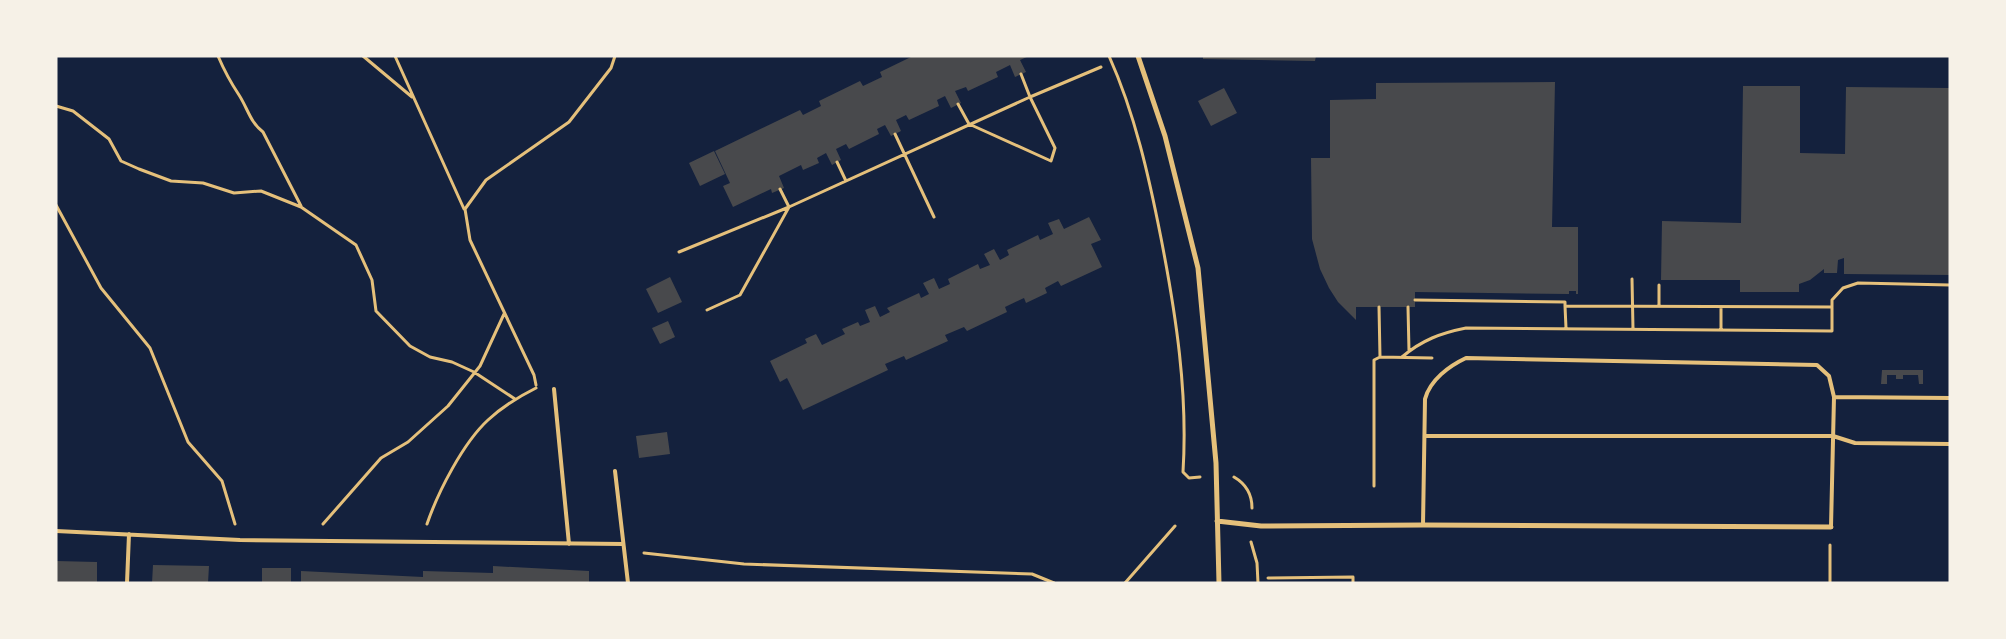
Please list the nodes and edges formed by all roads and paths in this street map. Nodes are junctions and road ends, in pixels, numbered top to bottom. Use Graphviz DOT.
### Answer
graph roads {
  1 [pos="218,56"];
  2 [pos="363,56"];
  3 [pos="395,56"];
  4 [pos="615,56"];
  5 [pos="1109,56"];
  6 [pos="1138,56"];
  7 [pos="1101,67"];
  8 [pos="1021,74"];
  9 [pos="413,97"];
  10 [pos="1030,97"];
  11 [pos="958,104"];
  12 [pos="56,106"];
  13 [pos="969,124"];
  14 [pos="895,134"];
  15 [pos="904,154"];
  16 [pos="837,162"];
  17 [pos="846,181"];
  18 [pos="780,189"];
  19 [pos="56,205"];
  20 [pos="301,207"];
  21 [pos="790,207"];
  22 [pos="465,209"];
  23 [pos="934,217"];
  24 [pos="679,252"];
  25 [pos="1632,279"];
  26 [pos="1658,285"];
  27 [pos="1950,285"];
  28 [pos="1415,300"];
  29 [pos="1565,306"];
  30 [pos="1633,306"];
  31 [pos="1659,306"];
  32 [pos="1379,307"];
  33 [pos="1408,307"];
  34 [pos="1721,307"];
  35 [pos="1832,307"];
  36 [pos="707,310"];
  37 [pos="504,313"];
  38 [pos="1566,328"];
  39 [pos="1633,329"];
  40 [pos="1721,330"];
  41 [pos="1409,352"];
  42 [pos="1380,357"];
  43 [pos="1402,357"];
  44 [pos="1466,358"];
  45 [pos="474,372"];
  46 [pos="536,388"];
  47 [pos="554,389"];
  48 [pos="538,394"];
  49 [pos="1834,397"];
  50 [pos="515,398"];
  51 [pos="1950,398"];
  52 [pos="1425,436"];
  53 [pos="1833,436"];
  54 [pos="1950,444"];
  55 [pos="614,471"];
  56 [pos="1216,477"];
  57 [pos="1374,486"];
  58 [pos="1217,521"];
  59 [pos="1251,525"];
  60 [pos="1423,525"];
  61 [pos="1175,526"];
  62 [pos="1830,527"];
  63 [pos="56,531"];
  64 [pos="129,534"];
  65 [pos="240,540"];
  66 [pos="308,540"];
  67 [pos="420,542"];
  68 [pos="569,544"];
  69 [pos="623,544"];
  70 [pos="644,553"];
  71 [pos="1268,578"];
  72 [pos="127,583"];
  73 [pos="628,583"];
  74 [pos="1054,583"];
  75 [pos="1125,583"];
  76 [pos="1219,583"];
  77 [pos="1258,583"];
  78 [pos="1353,583"];
  79 [pos="1830,583"];
  1 -- 20 [label="path"];
  2 -- 9 [label="path"];
  3 -- 9 [label="path"];
  4 -- 22 [label="path"];
  5 -- 56 [label="path"];
  6 -- 56 [label="street"];
  7 -- 10 [label="path"];
  8 -- 10 [label="path"];
  9 -- 22 [label="path"];
  10 -- 13 [label="path"];
  10 -- 13 [label="path"];
  11 -- 13 [label="path"];
  12 -- 20 [label="path"];
  13 -- 15 [label="path"];
  14 -- 15 [label="path"];
  15 -- 17 [label="path"];
  15 -- 23 [label="path"];
  16 -- 17 [label="path"];
  17 -- 21 [label="path"];
  18 -- 21 [label="path"];
  19 -- 65 [label="path"];
  20 -- 45 [label="path"];
  21 -- 24 [label="path"];
  21 -- 36 [label="path"];
  22 -- 37 [label="path"];
  25 -- 30 [label="path"];
  26 -- 31 [label="path"];
  27 -- 35 [label="path"];
  28 -- 29 [label="path"];
  29 -- 30 [label="path"];
  29 -- 38 [label="path"];
  30 -- 31 [label="path"];
  30 -- 39 [label="path"];
  31 -- 34 [label="path"];
  32 -- 42 [label="path"];
  33 -- 41 [label="path"];
  34 -- 35 [label="path"];
  34 -- 40 [label="path"];
  35 -- 40 [label="path"];
  37 -- 45 [label="path"];
  37 -- 46 [label="path"];
  38 -- 39 [label="path"];
  38 -- 41 [label="path"];
  39 -- 40 [label="path"];
  41 -- 43 [label="path"];
  42 -- 43 [label="path"];
  42 -- 57 [label="path"];
  43 -- 44 [label="path"];
  44 -- 49 [label="lane"];
  44 -- 52 [label="lane"];
  45 -- 50 [label="path"];
  45 -- 66 [label="path"];
  46 -- 48 [label="path"];
  46 -- 50 [label="path"];
  47 -- 68 [label="lane"];
  49 -- 51 [label="lane"];
  49 -- 53 [label="lane"];
  50 -- 67 [label="path"];
  52 -- 53 [label="lane"];
  52 -- 60 [label="lane"];
  53 -- 54 [label="lane"];
  53 -- 62 [label="lane"];
  55 -- 69 [label="lane"];
  56 -- 58 [label="street"];
  56 -- 59 [label="path"];
  58 -- 59 [label="street"];
  58 -- 76 [label="street"];
  59 -- 60 [label="street"];
  59 -- 77 [label="path"];
  60 -- 62 [label="street"];
  61 -- 75 [label="path"];
  62 -- 79 [label="path"];
  63 -- 64 [label="lane"];
  64 -- 65 [label="lane"];
  64 -- 72 [label="lane"];
  65 -- 66 [label="lane"];
  66 -- 67 [label="lane"];
  67 -- 68 [label="lane"];
  68 -- 69 [label="lane"];
  69 -- 73 [label="lane"];
  70 -- 74 [label="path"];
  71 -- 78 [label="path"];
}
